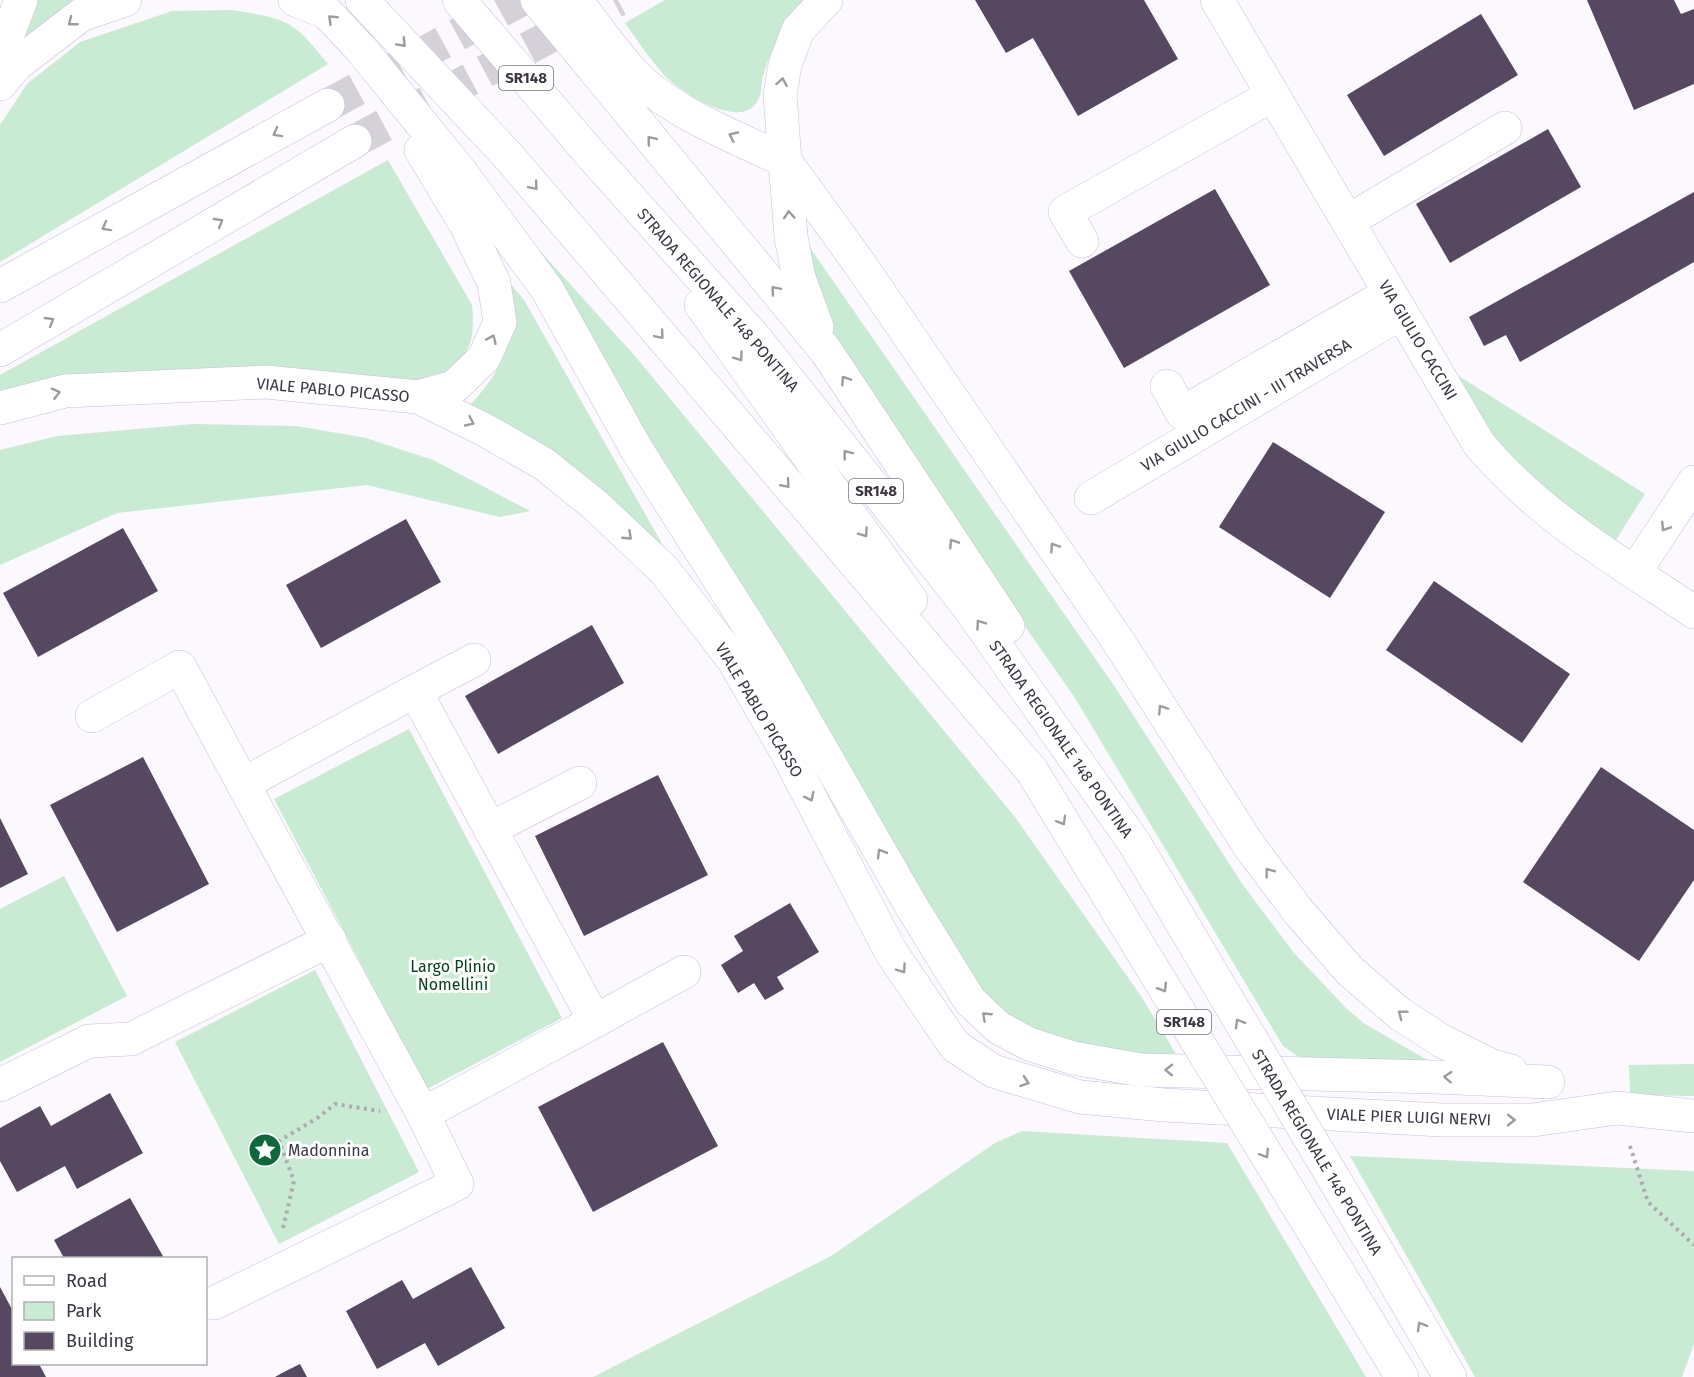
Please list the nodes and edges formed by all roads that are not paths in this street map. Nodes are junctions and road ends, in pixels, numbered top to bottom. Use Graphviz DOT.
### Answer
graph roads {
  1 [pos="21,0"];
  2 [pos="125,0"];
  3 [pos="294,0"];
  4 [pos="362,0"];
  5 [pos="459,0"];
  6 [pos="537,0"];
  7 [pos="575,0"];
  8 [pos="826,0"];
  9 [pos="1223,10"];
  10 [pos="361,49"];
  11 [pos="0,55"];
  12 [pos="0,84"];
  13 [pos="1273,95"];
  14 [pos="328,105"];
  15 [pos="1504,128"];
  16 [pos="355,141"];
  17 [pos="593,157"];
  18 [pos="785,161"];
  19 [pos="1348,221"];
  20 [pos="1082,241"];
  21 [pos="0,286"];
  22 [pos="1396,303"];
  23 [pos="0,350"];
  24 [pos="826,351"];
  25 [pos="1167,386"];
  26 [pos="417,397"];
  27 [pos="0,408"];
  28 [pos="1694,482"];
  29 [pos="1091,498"];
  30 [pos="1635,572"];
  31 [pos="1694,612"];
  32 [pos="474,660"];
  33 [pos="415,691"];
  34 [pos="92,716"];
  35 [pos="1032,771"];
  36 [pos="580,783"];
  37 [pos="243,784"];
  38 [pos="490,829"];
  39 [pos="1135,844"];
  40 [pos="330,940"];
  41 [pos="684,972"];
  42 [pos="595,1021"];
  43 [pos="955,1046"];
  44 [pos="1548,1082"];
  45 [pos="0,1085"];
  46 [pos="418,1104"];
  47 [pos="1617,1108"];
  48 [pos="1694,1116"];
  49 [pos="214,1304"];
  50 [pos="1402,1377"];
  51 [pos="1450,1377"];
  1 -- 11 [label="street"];
  2 -- 12 [label="street, one-way"];
  10 -- 3 [label="street, one-way"];
  4 -- 35 [label="street, one-way"];
  5 -- 17 [label="street, STRADA REGIONALE 148 PONTINA / SR148"];
  24 -- 6 [label="street, one-way"];
  18 -- 7 [label="street, one-way"];
  18 -- 8 [label="street, one-way"];
  9 -- 13 [label="street, VIA GIULIO CACCINI"];
  26 -- 10 [label="street, one-way"];
  44 -- 10 [label="street, one-way"];
  13 -- 19 [label="street, VIA GIULIO CACCINI"];
  13 -- 20 [label="street"];
  14 -- 21 [label="street, one-way"];
  15 -- 19 [label="street"];
  23 -- 16 [label="street, one-way"];
  17 -- 35 [label="street, STRADA REGIONALE 148 PONTINA / SR148, one-way"];
  39 -- 17 [label="street, STRADA REGIONALE 148 PONTINA / SR148, one-way"];
  24 -- 18 [label="street, one-way"];
  44 -- 18 [label="street, one-way"];
  19 -- 22 [label="street, VIA GIULIO CACCINI"];
  22 -- 25 [label="street"];
  22 -- 29 [label="street, VIA GIULIO CACCINI - III TRAVERSA"];
  22 -- 30 [label="street, VIA GIULIO CACCINI"];
  39 -- 24 [label="street, one-way"];
  27 -- 26 [label="street, VIALE PABLO PICASSO, one-way"];
  26 -- 43 [label="street, VIALE PABLO PICASSO, one-way"];
  28 -- 30 [label="street, one-way"];
  30 -- 31 [label="street, VIA GIULIO CACCINI"];
  32 -- 33 [label="street"];
  33 -- 37 [label="street"];
  33 -- 38 [label="street"];
  34 -- 37 [label="street"];
  35 -- 50 [label="street, STRADA REGIONALE 148 PONTINA / SR148, one-way, bridge"];
  36 -- 38 [label="street"];
  37 -- 40 [label="street"];
  38 -- 42 [label="street"];
  51 -- 39 [label="street, STRADA REGIONALE 148 PONTINA / SR148, one-way, bridge"];
  40 -- 45 [label="street"];
  40 -- 46 [label="street"];
  41 -- 42 [label="street"];
  42 -- 46 [label="street"];
  43 -- 47 [label="street, VIALE PIER LUIGI NERVI, one-way"];
  44 -- 47 [label="street"];
  46 -- 49 [label="street"];
  47 -- 48 [label="street, VIALE PIER LUIGI NERVI"];
}
